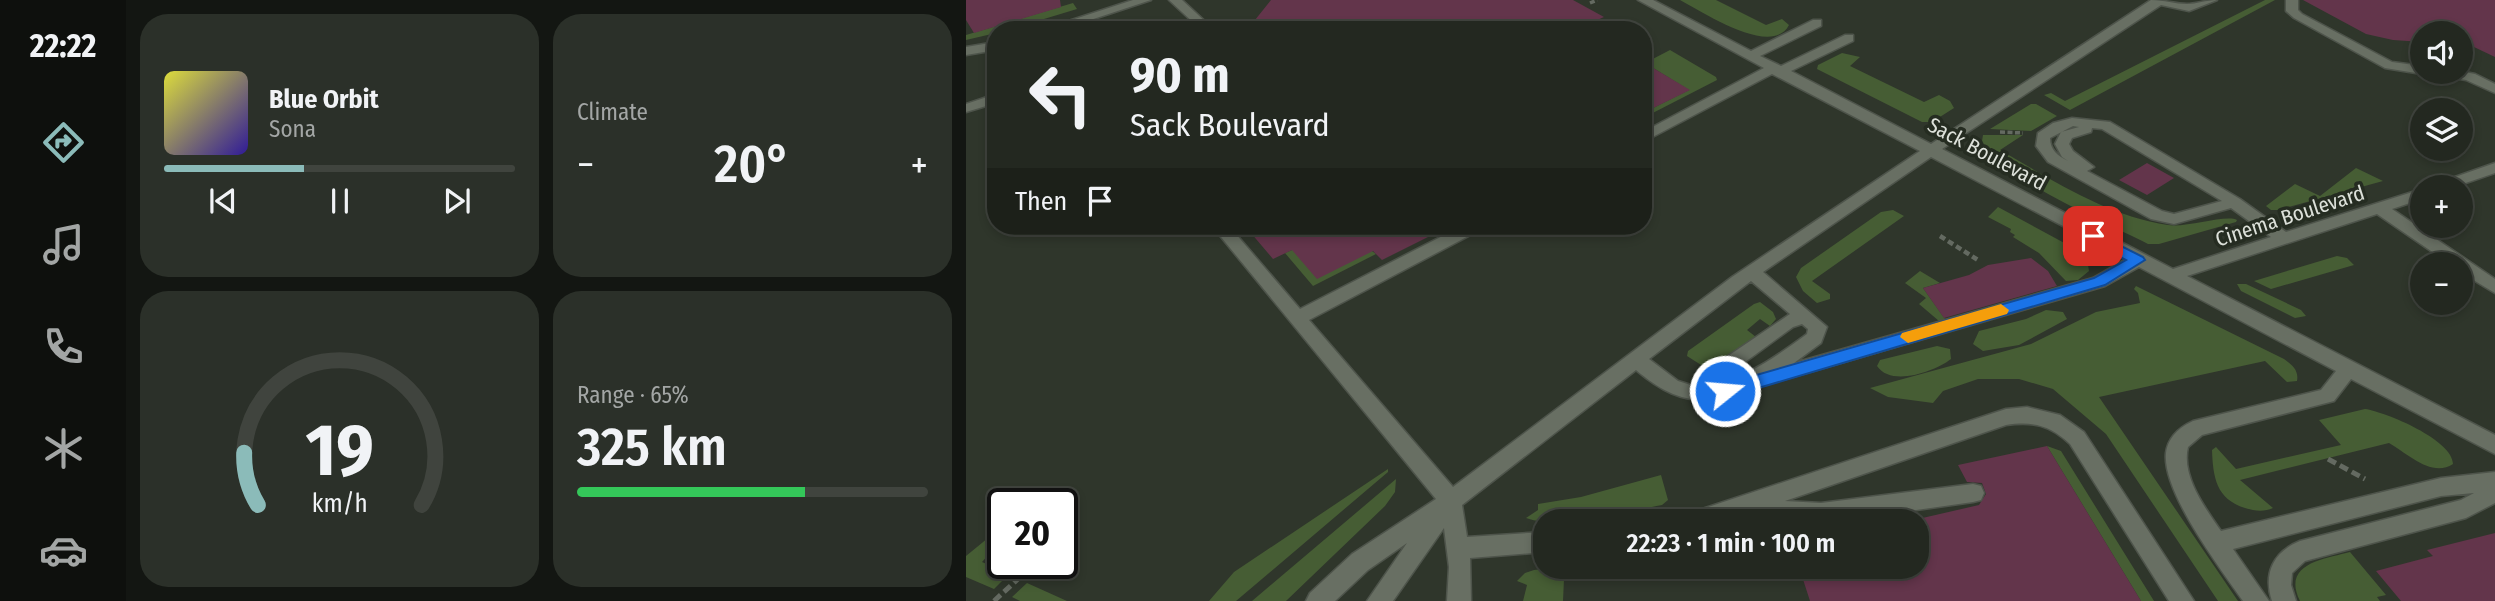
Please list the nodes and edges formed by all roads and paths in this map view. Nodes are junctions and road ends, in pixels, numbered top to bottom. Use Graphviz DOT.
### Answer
graph roads {
  1 [pos="1145,0"];
  2 [pos="1175,0"];
  3 [pos="1597,0"];
  4 [pos="1644,0"];
  5 [pos="2158,0"];
  6 [pos="2211,0"];
  7 [pos="2292,0"];
  8 [pos="1590,3"];
  9 [pos="1076,21"];
  10 [pos="1199,21"];
  11 [pos="1817,23"];
  12 [pos="1849,38"];
  13 [pos="987,48"];
  14 [pos="966,51"];
  15 [pos="1749,57"];
  16 [pos="2410,68"];
  17 [pos="1774,71"];
  18 [pos="2473,78"];
  19 [pos="2495,89"];
  20 [pos="987,101"];
  21 [pos="966,108"];
  22 [pos="1652,133"];
  23 [pos="2126,137"];
  24 [pos="1932,151"];
  25 [pos="2494,169"];
  26 [pos="2473,176"];
  27 [pos="2410,198"];
  28 [pos="2235,202"];
  29 [pos="2381,209"];
  30 [pos="2188,216"];
  31 [pos="1228,235"];
  32 [pos="1456,235"];
  33 [pos="1940,236"];
  34 [pos="2285,240"];
  35 [pos="1978,260"];
  36 [pos="2138,260"];
  37 [pos="1751,272"];
  38 [pos="2169,276"];
  39 [pos="2495,287"];
  40 [pos="1297,317"];
  41 [pos="1807,318"];
  42 [pos="1637,360"];
  43 [pos="2348,369"];
  44 [pos="1737,387"];
  45 [pos="1706,393"];
  46 [pos="2495,445"];
  47 [pos="2328,458"];
  48 [pos="2368,481"];
  49 [pos="2495,481"];
  50 [pos="2495,492"];
  51 [pos="1973,494"];
  52 [pos="1451,501"];
  53 [pos="1749,504"];
  54 [pos="1733,509"];
  55 [pos="2218,542"];
  56 [pos="1533,543"];
  57 [pos="1458,548"];
  58 [pos="1018,579"];
  59 [pos="994,601"];
  60 [pos="1318,601"];
  61 [pos="1379,601"];
  62 [pos="1458,601"];
  63 [pos="2182,601"];
  64 [pos="2257,601"];
  65 [pos="2284,601"];
  1 -- 9 [label="lane"];
  2 -- 10 [label="lane"];
  3 -- 8 [label="path"];
  4 -- 15 [label="lane, Sack Boulevard"];
  5 -- 6 [label="lane"];
  5 -- 24 [label="lane"];
  7 -- 16 [label="lane"];
  11 -- 15 [label="lane"];
  12 -- 17 [label="lane"];
  13 -- 14 [label="lane"];
  15 -- 17 [label="lane, Sack Boulevard"];
  17 -- 22 [label="lane"];
  17 -- 24 [label="lane, Sack Boulevard"];
  18 -- 19 [label="lane"];
  20 -- 21 [label="lane"];
  23 -- 28 [label="lane"];
  23 -- 30 [label="lane"];
  23 -- 30 [label="lane"];
  24 -- 36 [label="lane, Sack Boulevard"];
  24 -- 37 [label="lane"];
  25 -- 26 [label="lane"];
  27 -- 29 [label="lane, Cinema Boulevard"];
  28 -- 30 [label="lane"];
  28 -- 34 [label="lane"];
  29 -- 34 [label="lane, Cinema Boulevard"];
  29 -- 39 [label="lane"];
  31 -- 40 [label="lane"];
  32 -- 40 [label="lane"];
  33 -- 35 [label="path"];
  34 -- 38 [label="lane, Cinema Boulevard"];
  36 -- 38 [label="lane, Sack Boulevard"];
  36 -- 44 [label="lane"];
  37 -- 41 [label="lane"];
  37 -- 42 [label="lane"];
  38 -- 43 [label="lane, Sack Boulevard"];
  40 -- 52 [label="lane"];
  41 -- 44 [label="lane"];
  41 -- 45 [label="lane"];
  42 -- 45 [label="lane"];
  42 -- 52 [label="lane"];
  43 -- 46 [label="lane, Sack Boulevard"];
  43 -- 55 [label="lane"];
  44 -- 45 [label="lane"];
  47 -- 48 [label="path"];
  49 -- 55 [label="lane"];
  50 -- 65 [label="lane"];
  51 -- 53 [label="lane"];
  52 -- 57 [label="lane"];
  52 -- 60 [label="lane"];
  52 -- 61 [label="lane"];
  53 -- 54 [label="lane"];
  53 -- 63 [label="lane"];
  55 -- 64 [label="lane"];
  56 -- 57 [label="lane"];
  57 -- 62 [label="lane"];
  58 -- 59 [label="path"];
}
